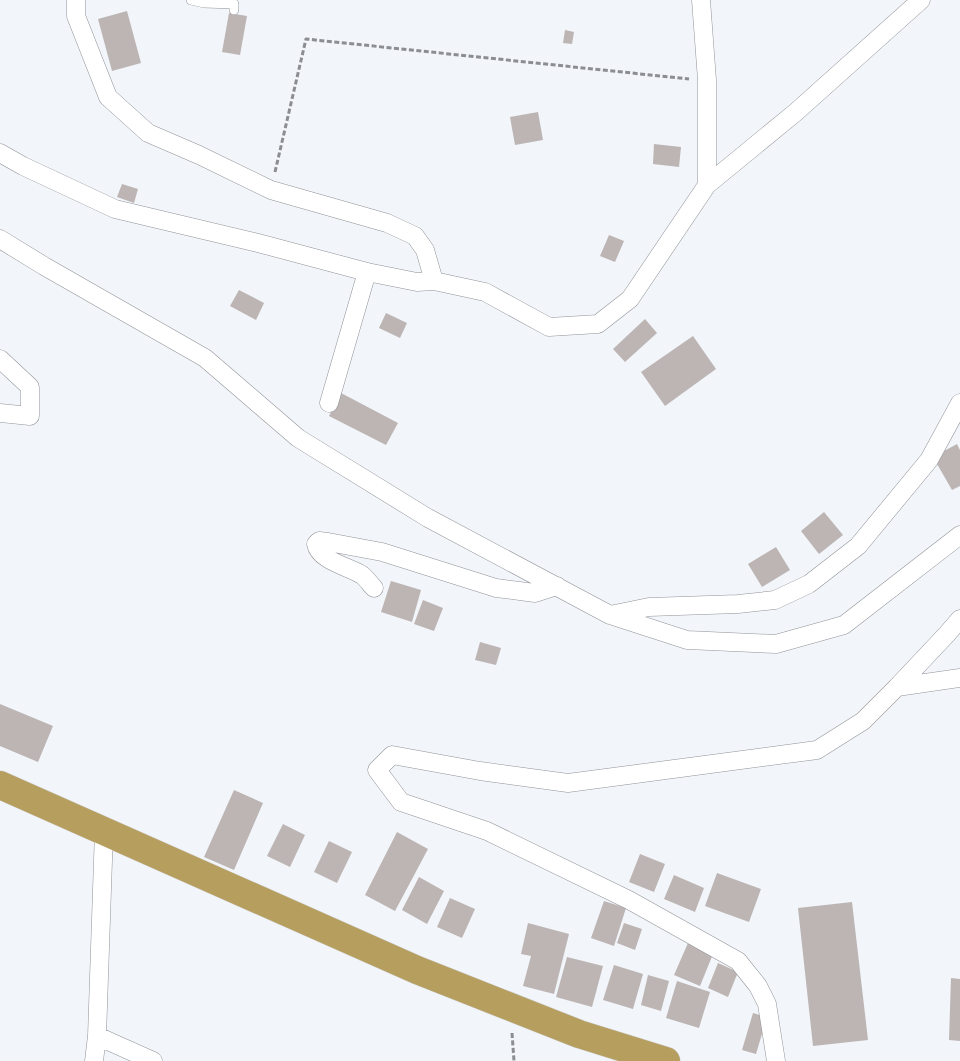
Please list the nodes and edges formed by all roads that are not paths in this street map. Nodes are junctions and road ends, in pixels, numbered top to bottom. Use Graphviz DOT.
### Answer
graph roads {
  1 [pos="76,0"];
  2 [pos="191,0"];
  3 [pos="701,0"];
  4 [pos="921,0"];
  5 [pos="234,10"];
  6 [pos="0,153"];
  7 [pos="707,185"];
  8 [pos="0,238"];
  9 [pos="367,272"];
  10 [pos="434,281"];
  11 [pos="0,359"];
  12 [pos="329,403"];
  13 [pos="960,403"];
  14 [pos="0,412"];
  15 [pos="960,535"];
  16 [pos="557,586"];
  17 [pos="374,588"];
  18 [pos="610,615"];
  19 [pos="960,619"];
  20 [pos="960,678"];
  21 [pos="897,687"];
  22 [pos="0,785"];
  23 [pos="104,831"];
  24 [pos="97,1036"];
  25 [pos="94,1061"];
  26 [pos="153,1061"];
  27 [pos="666,1061"];
  28 [pos="776,1061"];
  1 -- 10 [label="street"];
  2 -- 5 [label="lane"];
  3 -- 7 [label="street"];
  4 -- 7 [label="street"];
  6 -- 9 [label="street"];
  7 -- 10 [label="street"];
  8 -- 16 [label="street"];
  9 -- 10 [label="street"];
  9 -- 12 [label="street"];
  11 -- 14 [label="street"];
  13 -- 18 [label="street"];
  15 -- 18 [label="street"];
  16 -- 17 [label="street"];
  16 -- 18 [label="street"];
  19 -- 21 [label="street"];
  20 -- 21 [label="street"];
  21 -- 28 [label="street"];
  22 -- 23 [label="highway"];
  23 -- 24 [label="street"];
  23 -- 27 [label="highway"];
  24 -- 25 [label="street"];
  24 -- 26 [label="street"];
}
